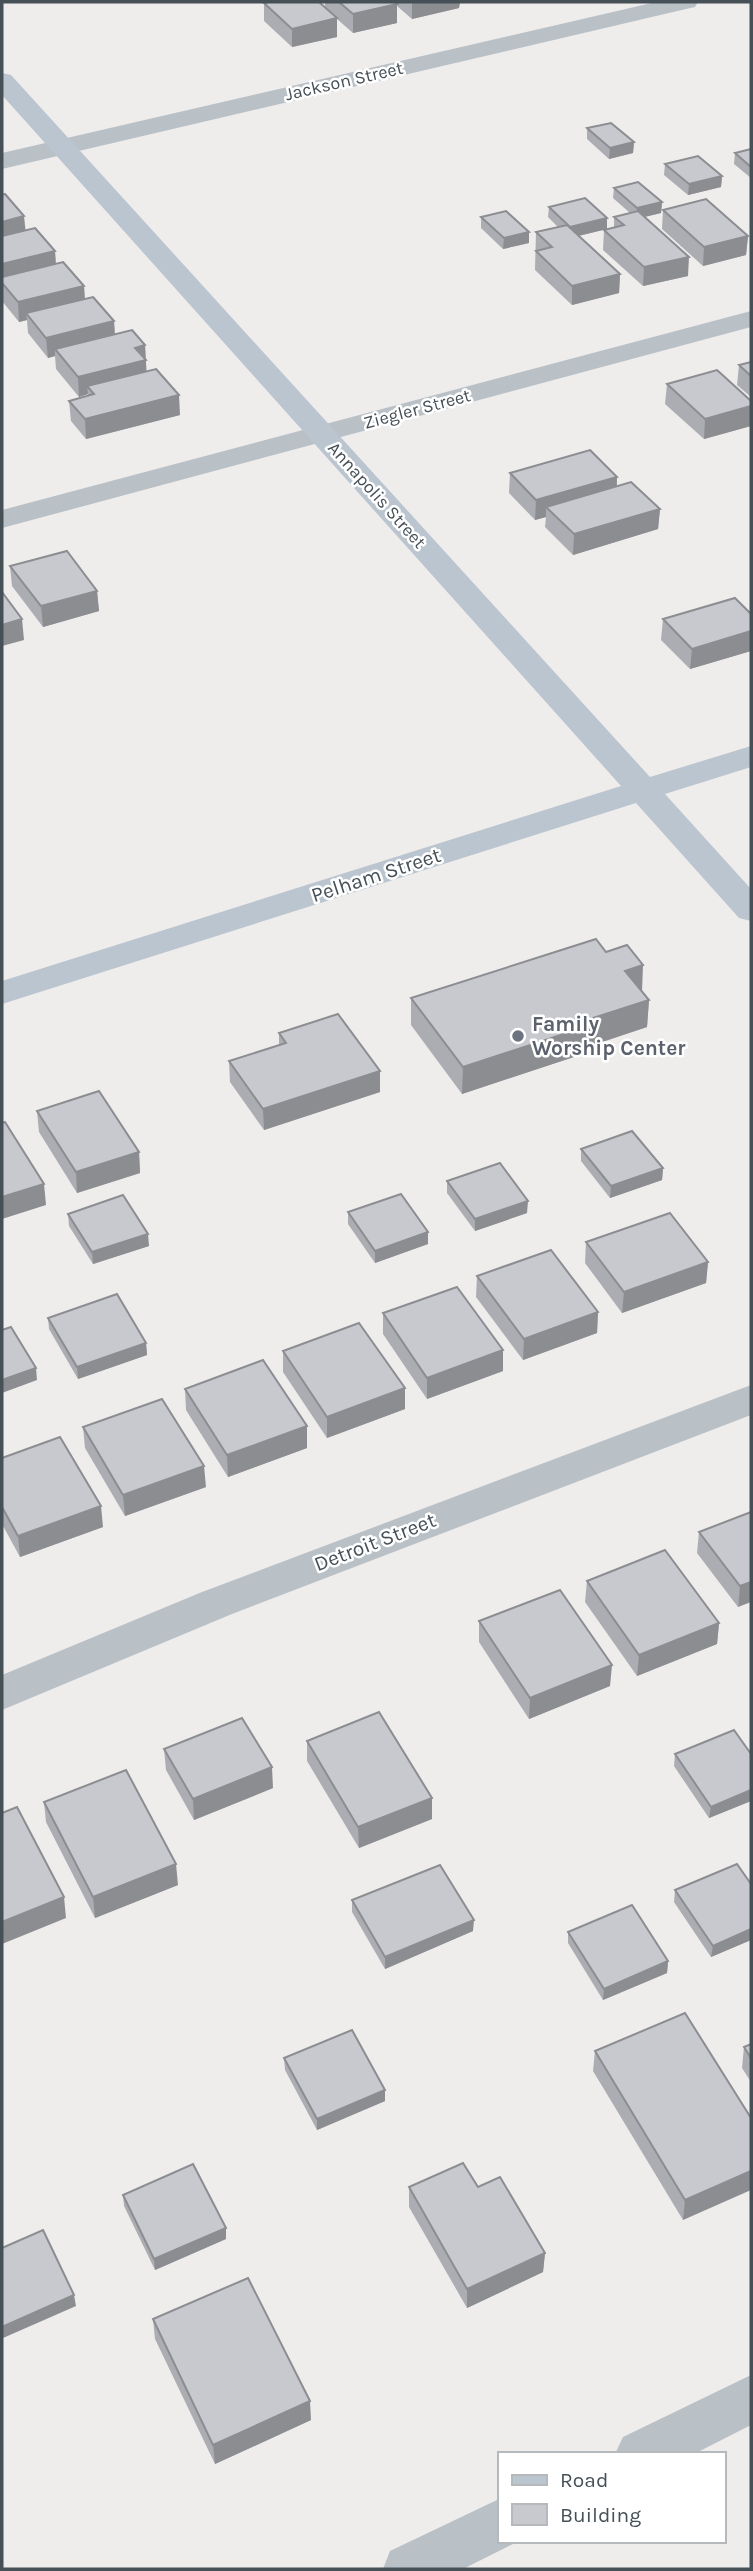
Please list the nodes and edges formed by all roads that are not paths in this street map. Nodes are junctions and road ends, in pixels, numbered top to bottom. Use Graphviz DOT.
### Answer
graph roads {
  1 [pos="686,2"];
  2 [pos="2,80"];
  3 [pos="64,147"];
  4 [pos="2,161"];
  5 [pos="751,318"];
  6 [pos="322,435"];
  7 [pos="2,519"];
  8 [pos="751,756"];
  9 [pos="643,790"];
  10 [pos="751,911"];
  11 [pos="2,993"];
  12 [pos="751,1399"];
  13 [pos="2,1693"];
  14 [pos="751,2399"];
  15 [pos="645,2452"];
  16 [pos="498,2524"];
  17 [pos="409,2569"];
  1 -- 3 [label="street, Jackson Street"];
  2 -- 3 [label="street, Annapolis Street"];
  3 -- 4 [label="street, Jackson Street"];
  3 -- 6 [label="street, Annapolis Street"];
  5 -- 6 [label="street, Ziegler Street"];
  6 -- 7 [label="street, Ziegler Street"];
  6 -- 9 [label="street, Annapolis Street"];
  8 -- 9 [label="street, Pelham Street"];
  9 -- 10 [label="street, Annapolis Street"];
  9 -- 11 [label="street, Pelham Street"];
  12 -- 13 [label="street, Detroit Street"];
  14 -- 15 [label="street"];
  16 -- 17 [label="street"];
}
